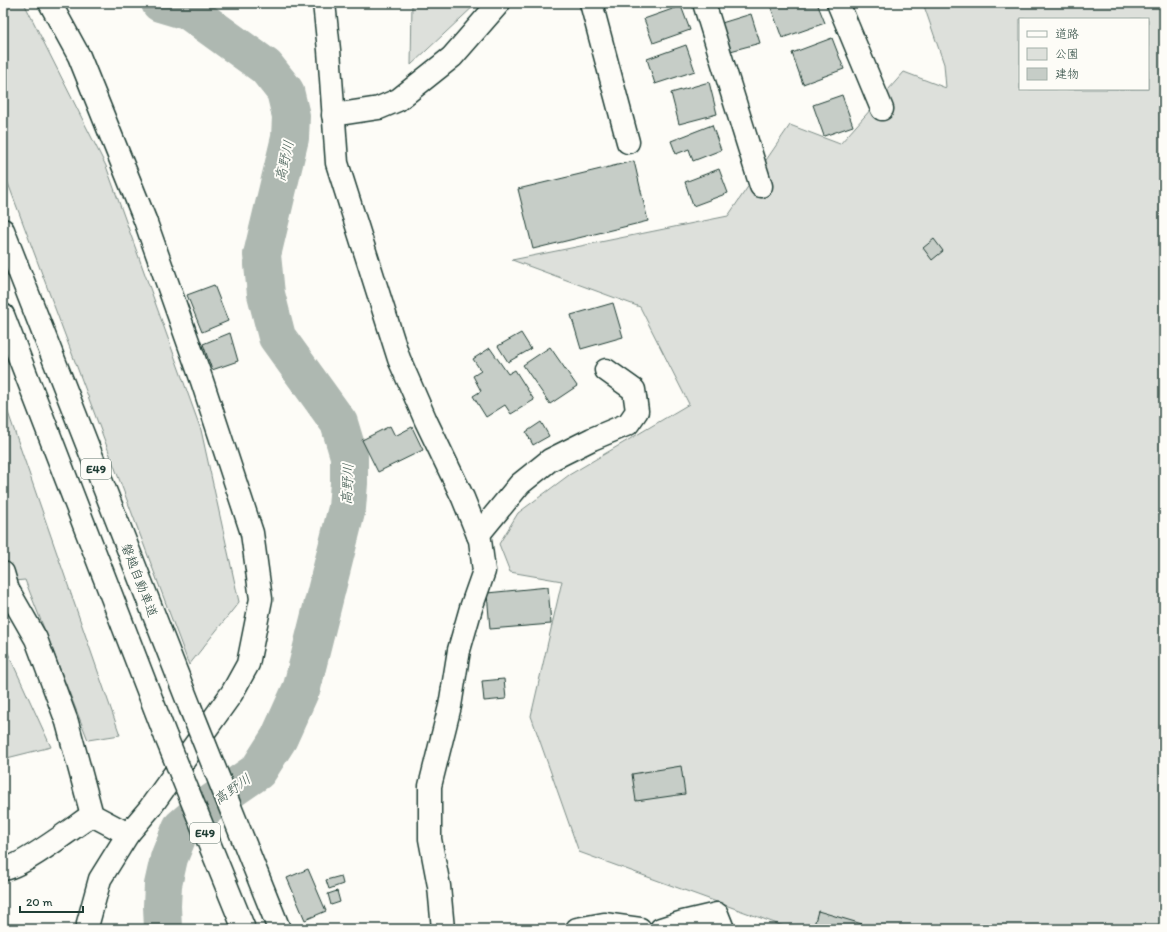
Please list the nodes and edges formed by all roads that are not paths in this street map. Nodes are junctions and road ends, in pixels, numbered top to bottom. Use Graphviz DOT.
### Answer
graph roads {
  1 [pos="50,3"];
  2 [pos="324,3"];
  3 [pos="499,3"];
  4 [pos="591,3"];
  5 [pos="704,3"];
  6 [pos="838,3"];
  7 [pos="882,109"];
  8 [pos="333,115"];
  9 [pos="628,142"];
  10 [pos="761,186"];
  11 [pos="3,230"];
  12 [pos="3,315"];
  13 [pos="606,370"];
  14 [pos="478,535"];
  15 [pos="3,573"];
  16 [pos="92,815"];
  17 [pos="128,834"];
  18 [pos="3,869"];
  19 [pos="88,929"];
  20 [pos="244,929"];
  21 [pos="278,929"];
  22 [pos="443,929"];
  23 [pos="577,929"];
  24 [pos="640,929"];
  25 [pos="661,929"];
  26 [pos="723,929"];
  1 -- 17 [label="main road"];
  2 -- 8 [label="main road"];
  3 -- 8 [label="main road"];
  4 -- 9 [label="main road"];
  5 -- 10 [label="main road"];
  6 -- 7 [label="main road"];
  8 -- 14 [label="main road"];
  11 -- 21 [label="main road, 磐越自動車道 / E49, bridge"];
  12 -- 20 [label="main road, E49, bridge"];
  13 -- 14 [label="main road"];
  14 -- 22 [label="main road"];
  15 -- 16 [label="main road"];
  16 -- 17 [label="main road"];
  16 -- 18 [label="main road"];
  17 -- 19 [label="main road"];
  23 -- 24 [label="main road"];
  25 -- 26 [label="main road"];
}
